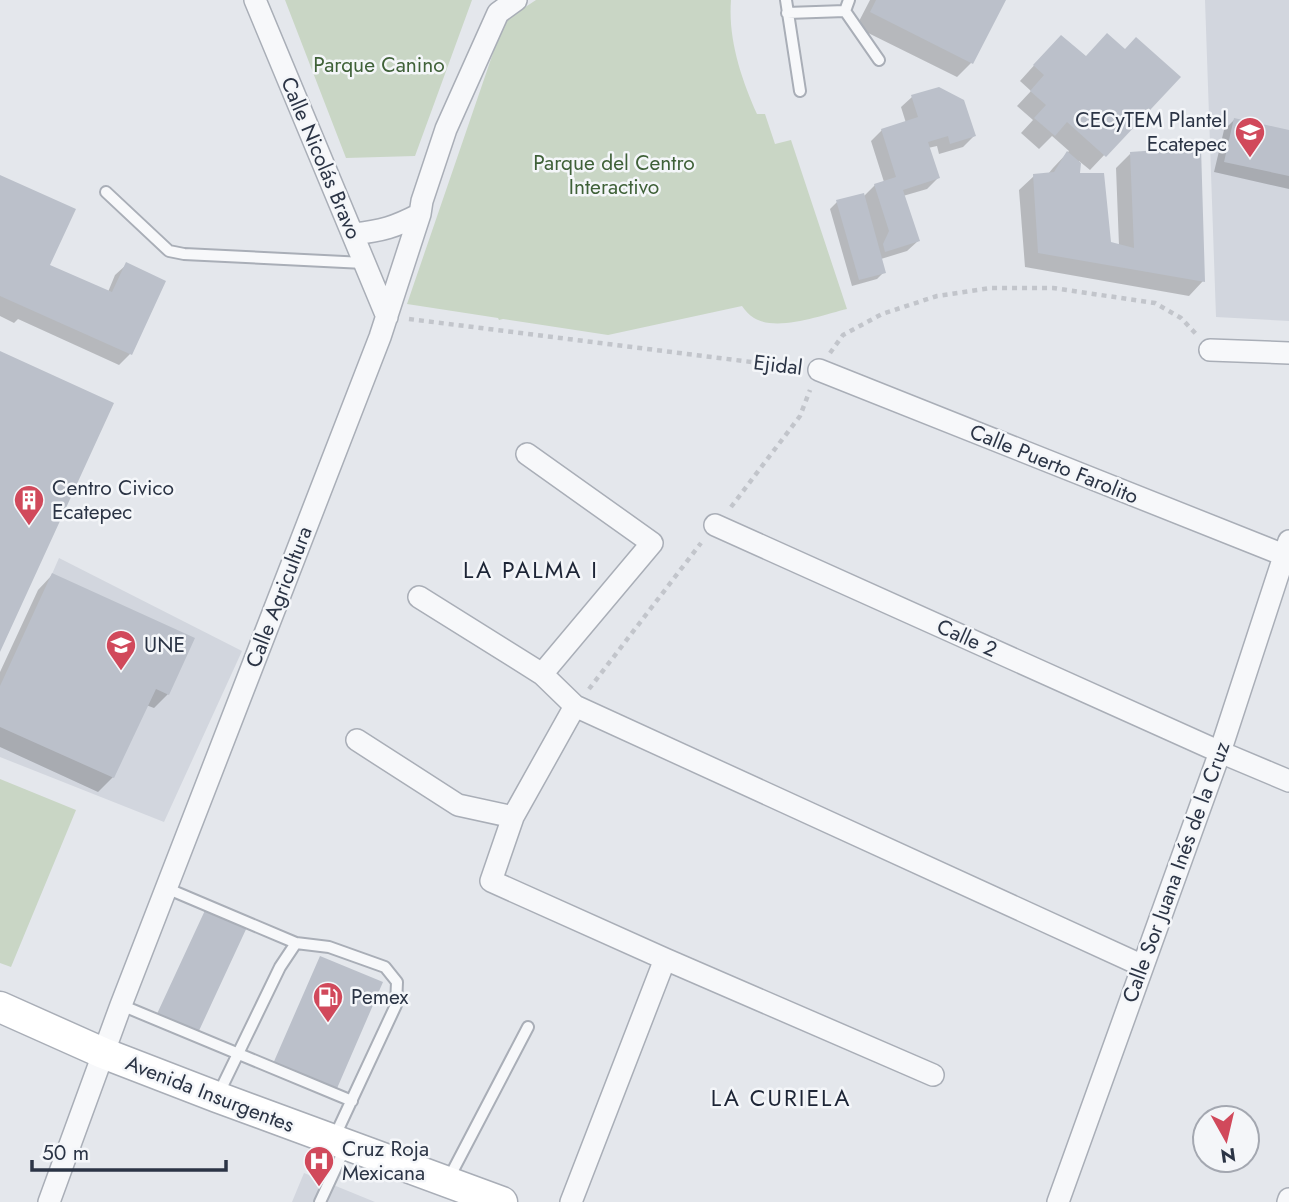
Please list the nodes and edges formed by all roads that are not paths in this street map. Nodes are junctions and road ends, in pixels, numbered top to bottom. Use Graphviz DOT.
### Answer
graph roads {
  1 [pos="255,0"];
  2 [pos="516,0"];
  3 [pos="786,0"];
  4 [pos="849,0"];
  5 [pos="845,12"];
  6 [pos="788,13"];
  7 [pos="879,60"];
  8 [pos="800,91"];
  9 [pos="106,192"];
  10 [pos="420,214"];
  11 [pos="353,234"];
  12 [pos="365,263"];
  13 [pos="387,317"];
  14 [pos="1210,350"];
  15 [pos="1289,353"];
  16 [pos="819,370"];
  17 [pos="527,454"];
  18 [pos="715,525"];
  19 [pos="1287,551"];
  20 [pos="419,597"];
  21 [pos="542,674"];
  22 [pos="575,706"];
  23 [pos="357,740"];
  24 [pos="1220,752"];
  25 [pos="1289,781"];
  26 [pos="513,817"];
  27 [pos="166,888"];
  28 [pos="296,943"];
  29 [pos="665,959"];
  30 [pos="1143,965"];
  31 [pos="121,1005"];
  32 [pos="0,1007"];
  33 [pos="528,1027"];
  34 [pos="103,1053"];
  35 [pos="238,1053"];
  36 [pos="933,1075"];
  37 [pos="216,1097"];
  38 [pos="352,1101"];
  39 [pos="339,1143"];
  40 [pos="457,1191"];
  41 [pos="50,1202"];
  42 [pos="320,1202"];
  43 [pos="502,1202"];
  44 [pos="570,1202"];
  45 [pos="1058,1202"];
  1 -- 11 [label="street, Calle Nicolás Bravo"];
  2 -- 10 [label="street, Calle Agricultura"];
  3 -- 6 [label="lane"];
  4 -- 5 [label="lane"];
  5 -- 6 [label="lane"];
  5 -- 7 [label="lane"];
  6 -- 8 [label="lane"];
  9 -- 12 [label="lane"];
  10 -- 11 [label="street"];
  10 -- 13 [label="street, Calle Agricultura"];
  11 -- 12 [label="street, Calle Nicolás Bravo"];
  12 -- 13 [label="street, Calle Nicolás Bravo"];
  13 -- 27 [label="street, Calle Agricultura"];
  14 -- 15 [label="street"];
  16 -- 19 [label="street, Calle Puerto Farolito"];
  17 -- 21 [label="street"];
  18 -- 24 [label="street, Calle 2"];
  19 -- 24 [label="street, Calle Sor Juana Inés de la Cruz"];
  20 -- 21 [label="street"];
  21 -- 22 [label="street"];
  22 -- 26 [label="street"];
  22 -- 30 [label="street"];
  23 -- 26 [label="street"];
  24 -- 25 [label="street, Calle 2"];
  24 -- 30 [label="street, Calle Sor Juana Inés de la Cruz"];
  26 -- 29 [label="street"];
  27 -- 28 [label="lane"];
  27 -- 31 [label="street, Calle Agricultura"];
  28 -- 35 [label="lane"];
  28 -- 38 [label="lane"];
  29 -- 36 [label="street"];
  29 -- 44 [label="street"];
  30 -- 45 [label="street, Calle Sor Juana Inés de la Cruz"];
  31 -- 34 [label="street, Calle Agricultura"];
  31 -- 35 [label="lane"];
  32 -- 34 [label="main road, Avenida Insurgentes"];
  33 -- 40 [label="lane"];
  34 -- 37 [label="main road, Avenida Insurgentes"];
  34 -- 41 [label="street, Calle Agricultura"];
  35 -- 37 [label="lane"];
  35 -- 38 [label="lane"];
  37 -- 39 [label="main road, Avenida Insurgentes"];
  38 -- 39 [label="lane"];
  39 -- 40 [label="main road, Avenida Insurgentes"];
  39 -- 42 [label="lane"];
  40 -- 43 [label="main road, Avenida Insurgentes"];
}
